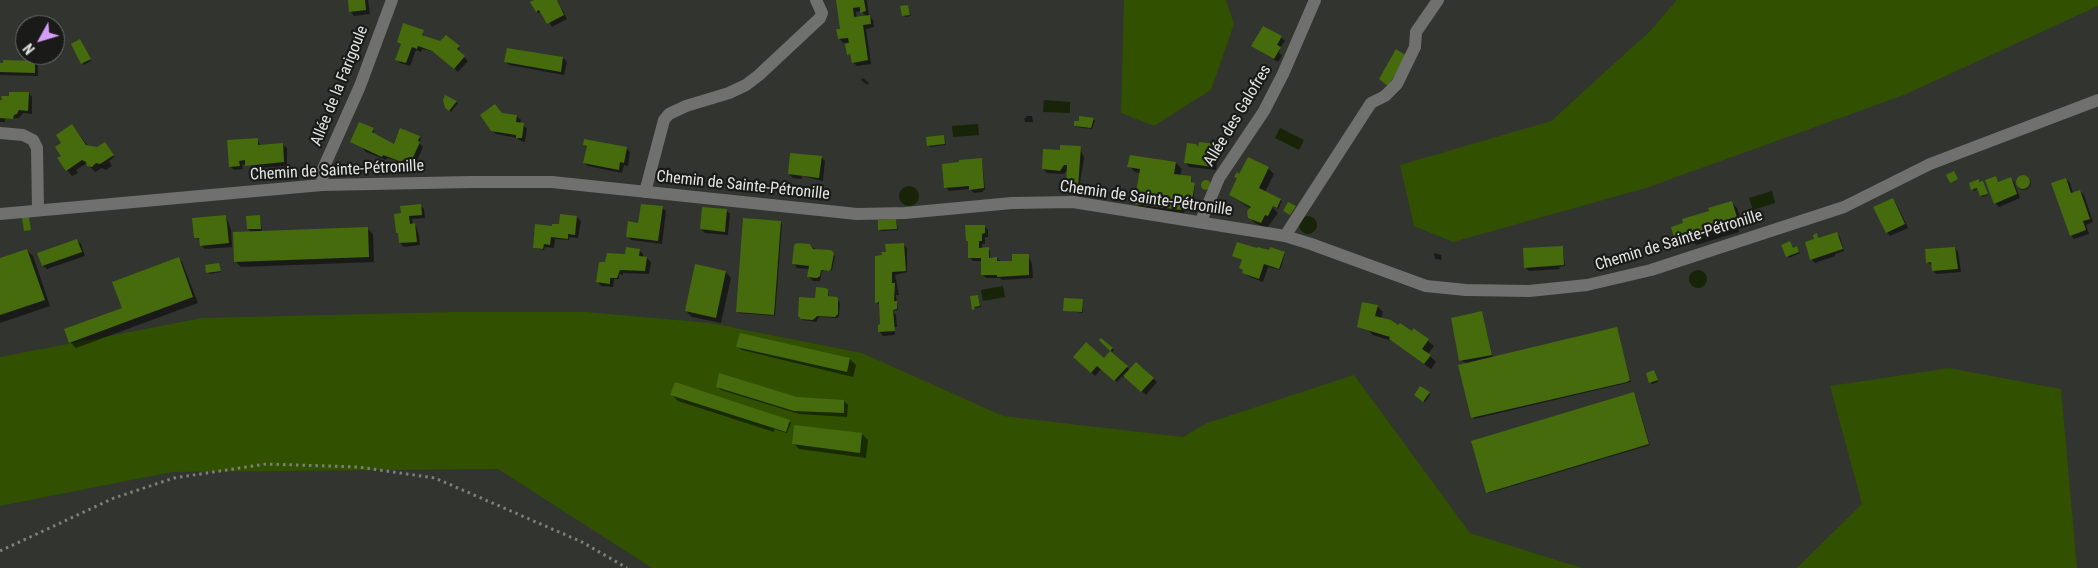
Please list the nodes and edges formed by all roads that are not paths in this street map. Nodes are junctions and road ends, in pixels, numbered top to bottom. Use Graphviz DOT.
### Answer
graph roads {
  1 [pos="392,0"];
  2 [pos="816,0"];
  3 [pos="1315,0"];
  4 [pos="1438,0"];
  5 [pos="2098,100"];
  6 [pos="0,132"];
  7 [pos="322,185"];
  8 [pos="645,192"];
  9 [pos="38,210"];
  10 [pos="0,214"];
  11 [pos="1201,221"];
  12 [pos="1285,236"];
  1 -- 7 [label="street, Allée de la Farigoule"];
  2 -- 8 [label="street"];
  3 -- 11 [label="street, Allée des Galofres"];
  4 -- 12 [label="street"];
  5 -- 12 [label="street, Chemin de Sainte-Pétronille"];
  6 -- 9 [label="street"];
  7 -- 8 [label="street, Chemin de Sainte-Pétronille"];
  7 -- 9 [label="street, Chemin de Sainte-Pétronille"];
  8 -- 11 [label="street, Chemin de Sainte-Pétronille"];
  9 -- 10 [label="street, Chemin de Sainte-Pétronille"];
  11 -- 12 [label="street, Chemin de Sainte-Pétronille"];
}
